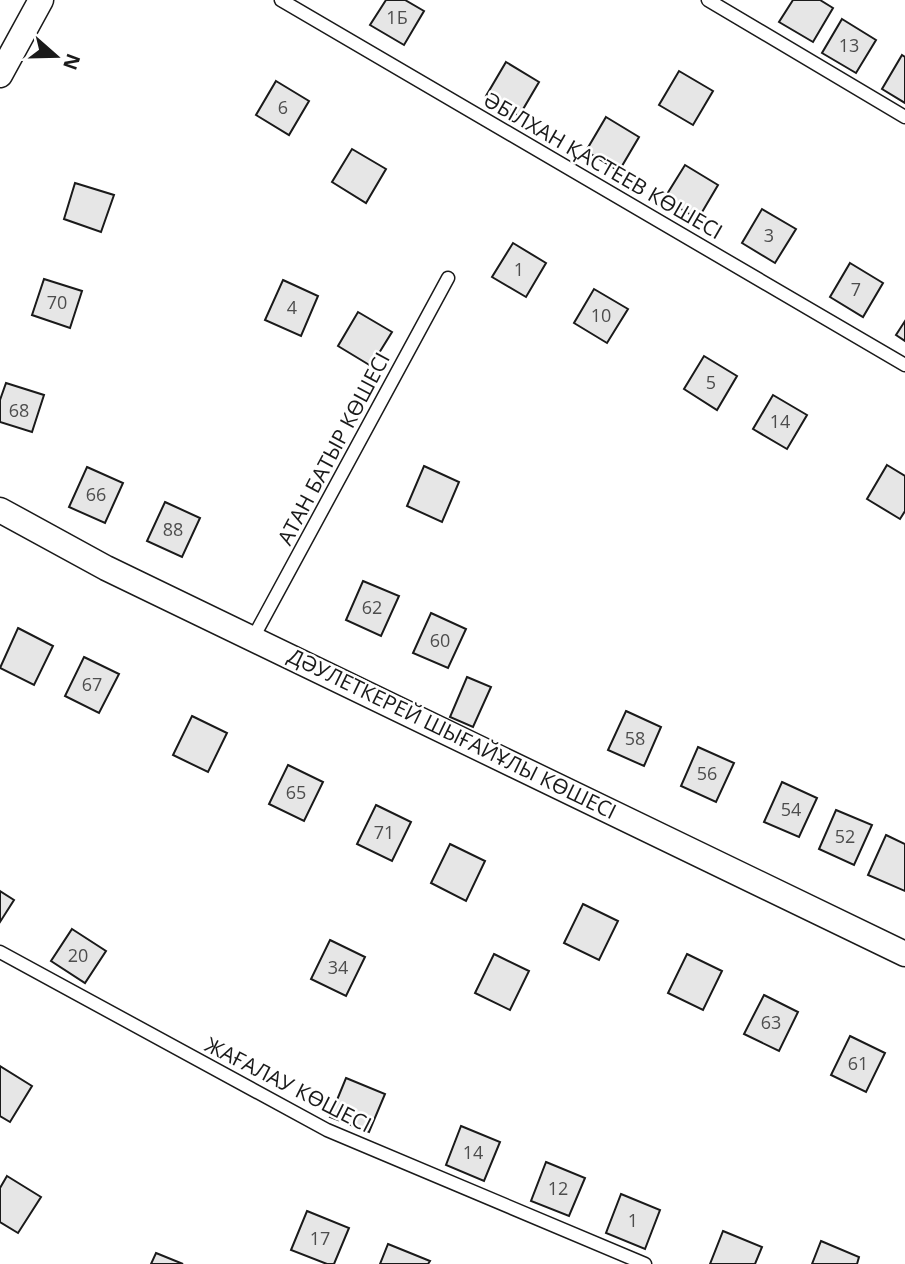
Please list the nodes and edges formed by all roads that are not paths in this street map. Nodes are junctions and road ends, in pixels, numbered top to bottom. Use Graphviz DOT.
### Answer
graph roads {
  1 [pos="41,0"];
  2 [pos="282,0"];
  3 [pos="708,0"];
  4 [pos="10,36"];
  5 [pos="0,75"];
  6 [pos="905,117"];
  7 [pos="448,278"];
  8 [pos="905,365"];
  9 [pos="0,510"];
  10 [pos="254,638"];
  11 [pos="0,952"];
  12 [pos="905,954"];
  13 [pos="645,1264"];
  1 -- 4 [label="street"];
  2 -- 8 [label="lane, ӘБІЛХАН ҚАСТЕЕВ КӨШЕСІ"];
  3 -- 6 [label="lane"];
  4 -- 5 [label="street"];
  7 -- 10 [label="lane, АТАН БАТЫР КӨШЕСІ"];
  9 -- 10 [label="street, ДӘУЛЕТКЕРЕЙ ШЫҒАЙҰЛЫ КӨШЕСІ"];
  10 -- 12 [label="street, ДӘУЛЕТКЕРЕЙ ШЫҒАЙҰЛЫ КӨШЕСІ"];
  11 -- 13 [label="lane, ЖАҒАЛАУ КӨШЕСІ"];
}
